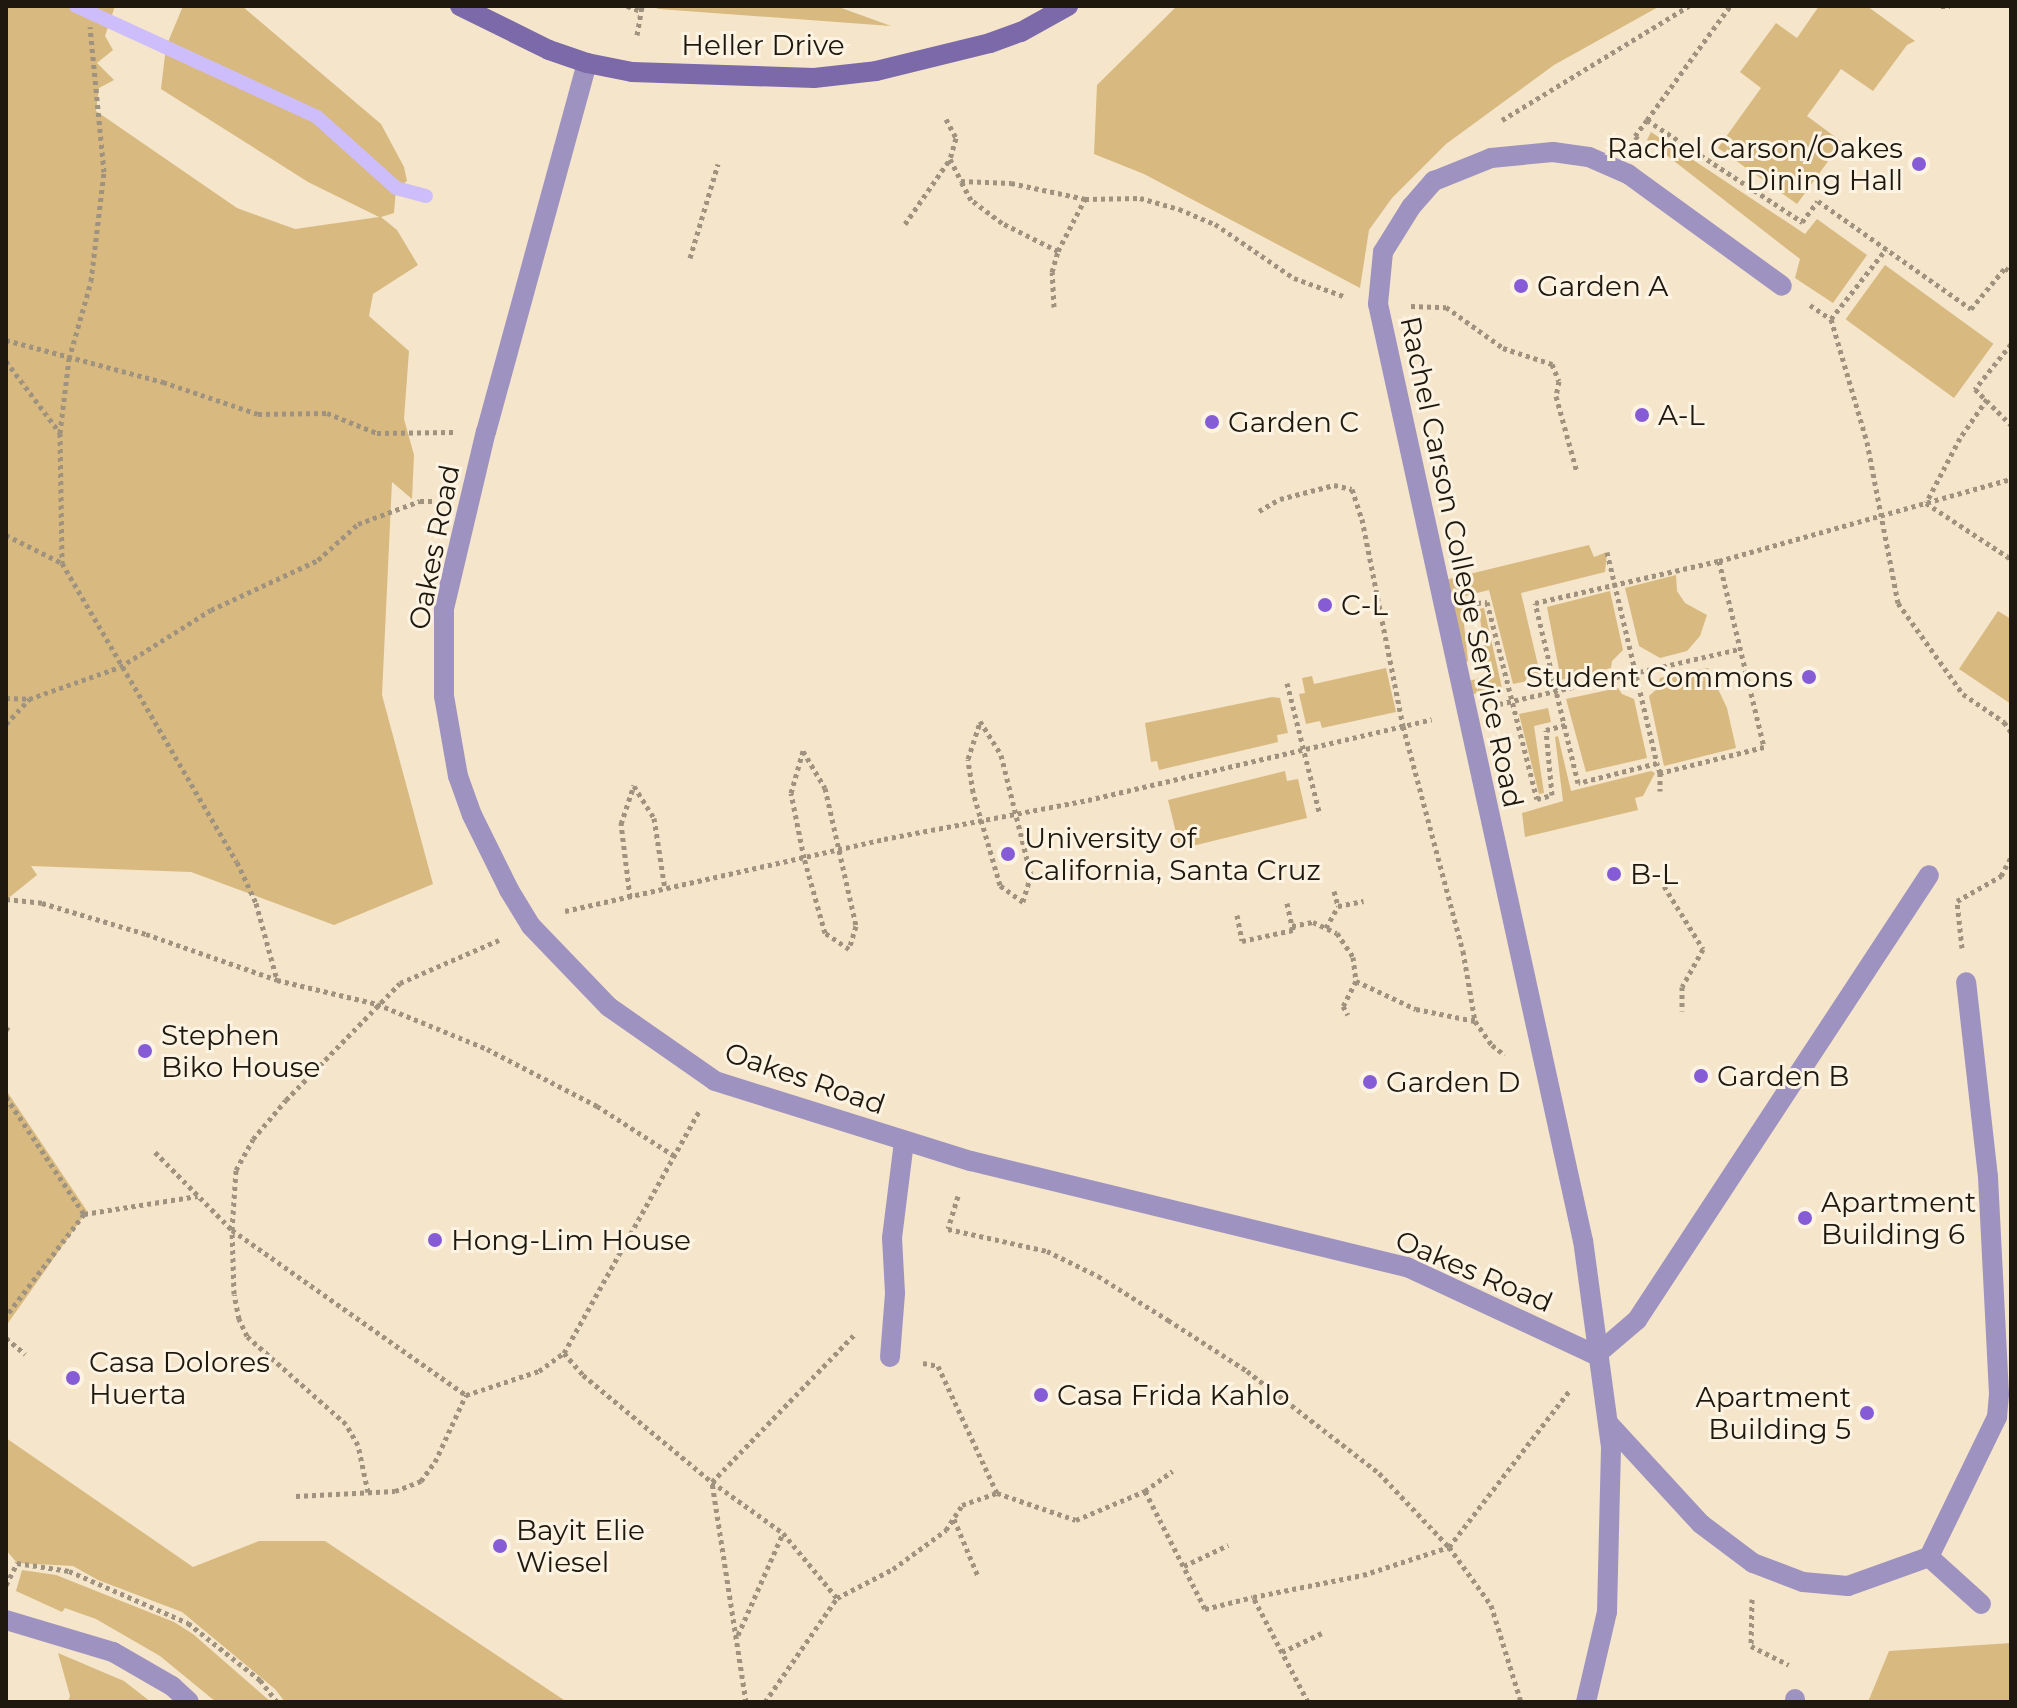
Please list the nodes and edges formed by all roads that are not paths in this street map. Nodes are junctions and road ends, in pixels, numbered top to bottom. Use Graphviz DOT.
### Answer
graph roads {
  1 [pos="460,6"];
  2 [pos="1068,6"];
  3 [pos="587,63"];
  4 [pos="1782,286"];
  5 [pos="1929,875"];
  6 [pos="1966,982"];
  7 [pos="904,1141"];
  8 [pos="1596,1355"];
  9 [pos="890,1357"];
  10 [pos="1608,1423"];
  11 [pos="1929,1557"];
  12 [pos="1981,1604"];
  13 [pos="6,1620"];
  14 [pos="189,1702"];
  15 [pos="1586,1702"];
  1 -- 3 [label="main road, Heller Drive"];
  2 -- 3 [label="main road, Heller Drive"];
  3 -- 7 [label="street, Oakes Road"];
  4 -- 8 [label="street, Rachel Carson College Service Road"];
  5 -- 8 [label="street"];
  6 -- 11 [label="street"];
  7 -- 8 [label="street, Oakes Road"];
  7 -- 9 [label="street"];
  8 -- 10 [label="street, Rachel Carson College Service Road"];
  10 -- 11 [label="street"];
  10 -- 15 [label="street, Rachel Carson College Service Road"];
  11 -- 12 [label="street"];
  13 -- 14 [label="street"];
}
